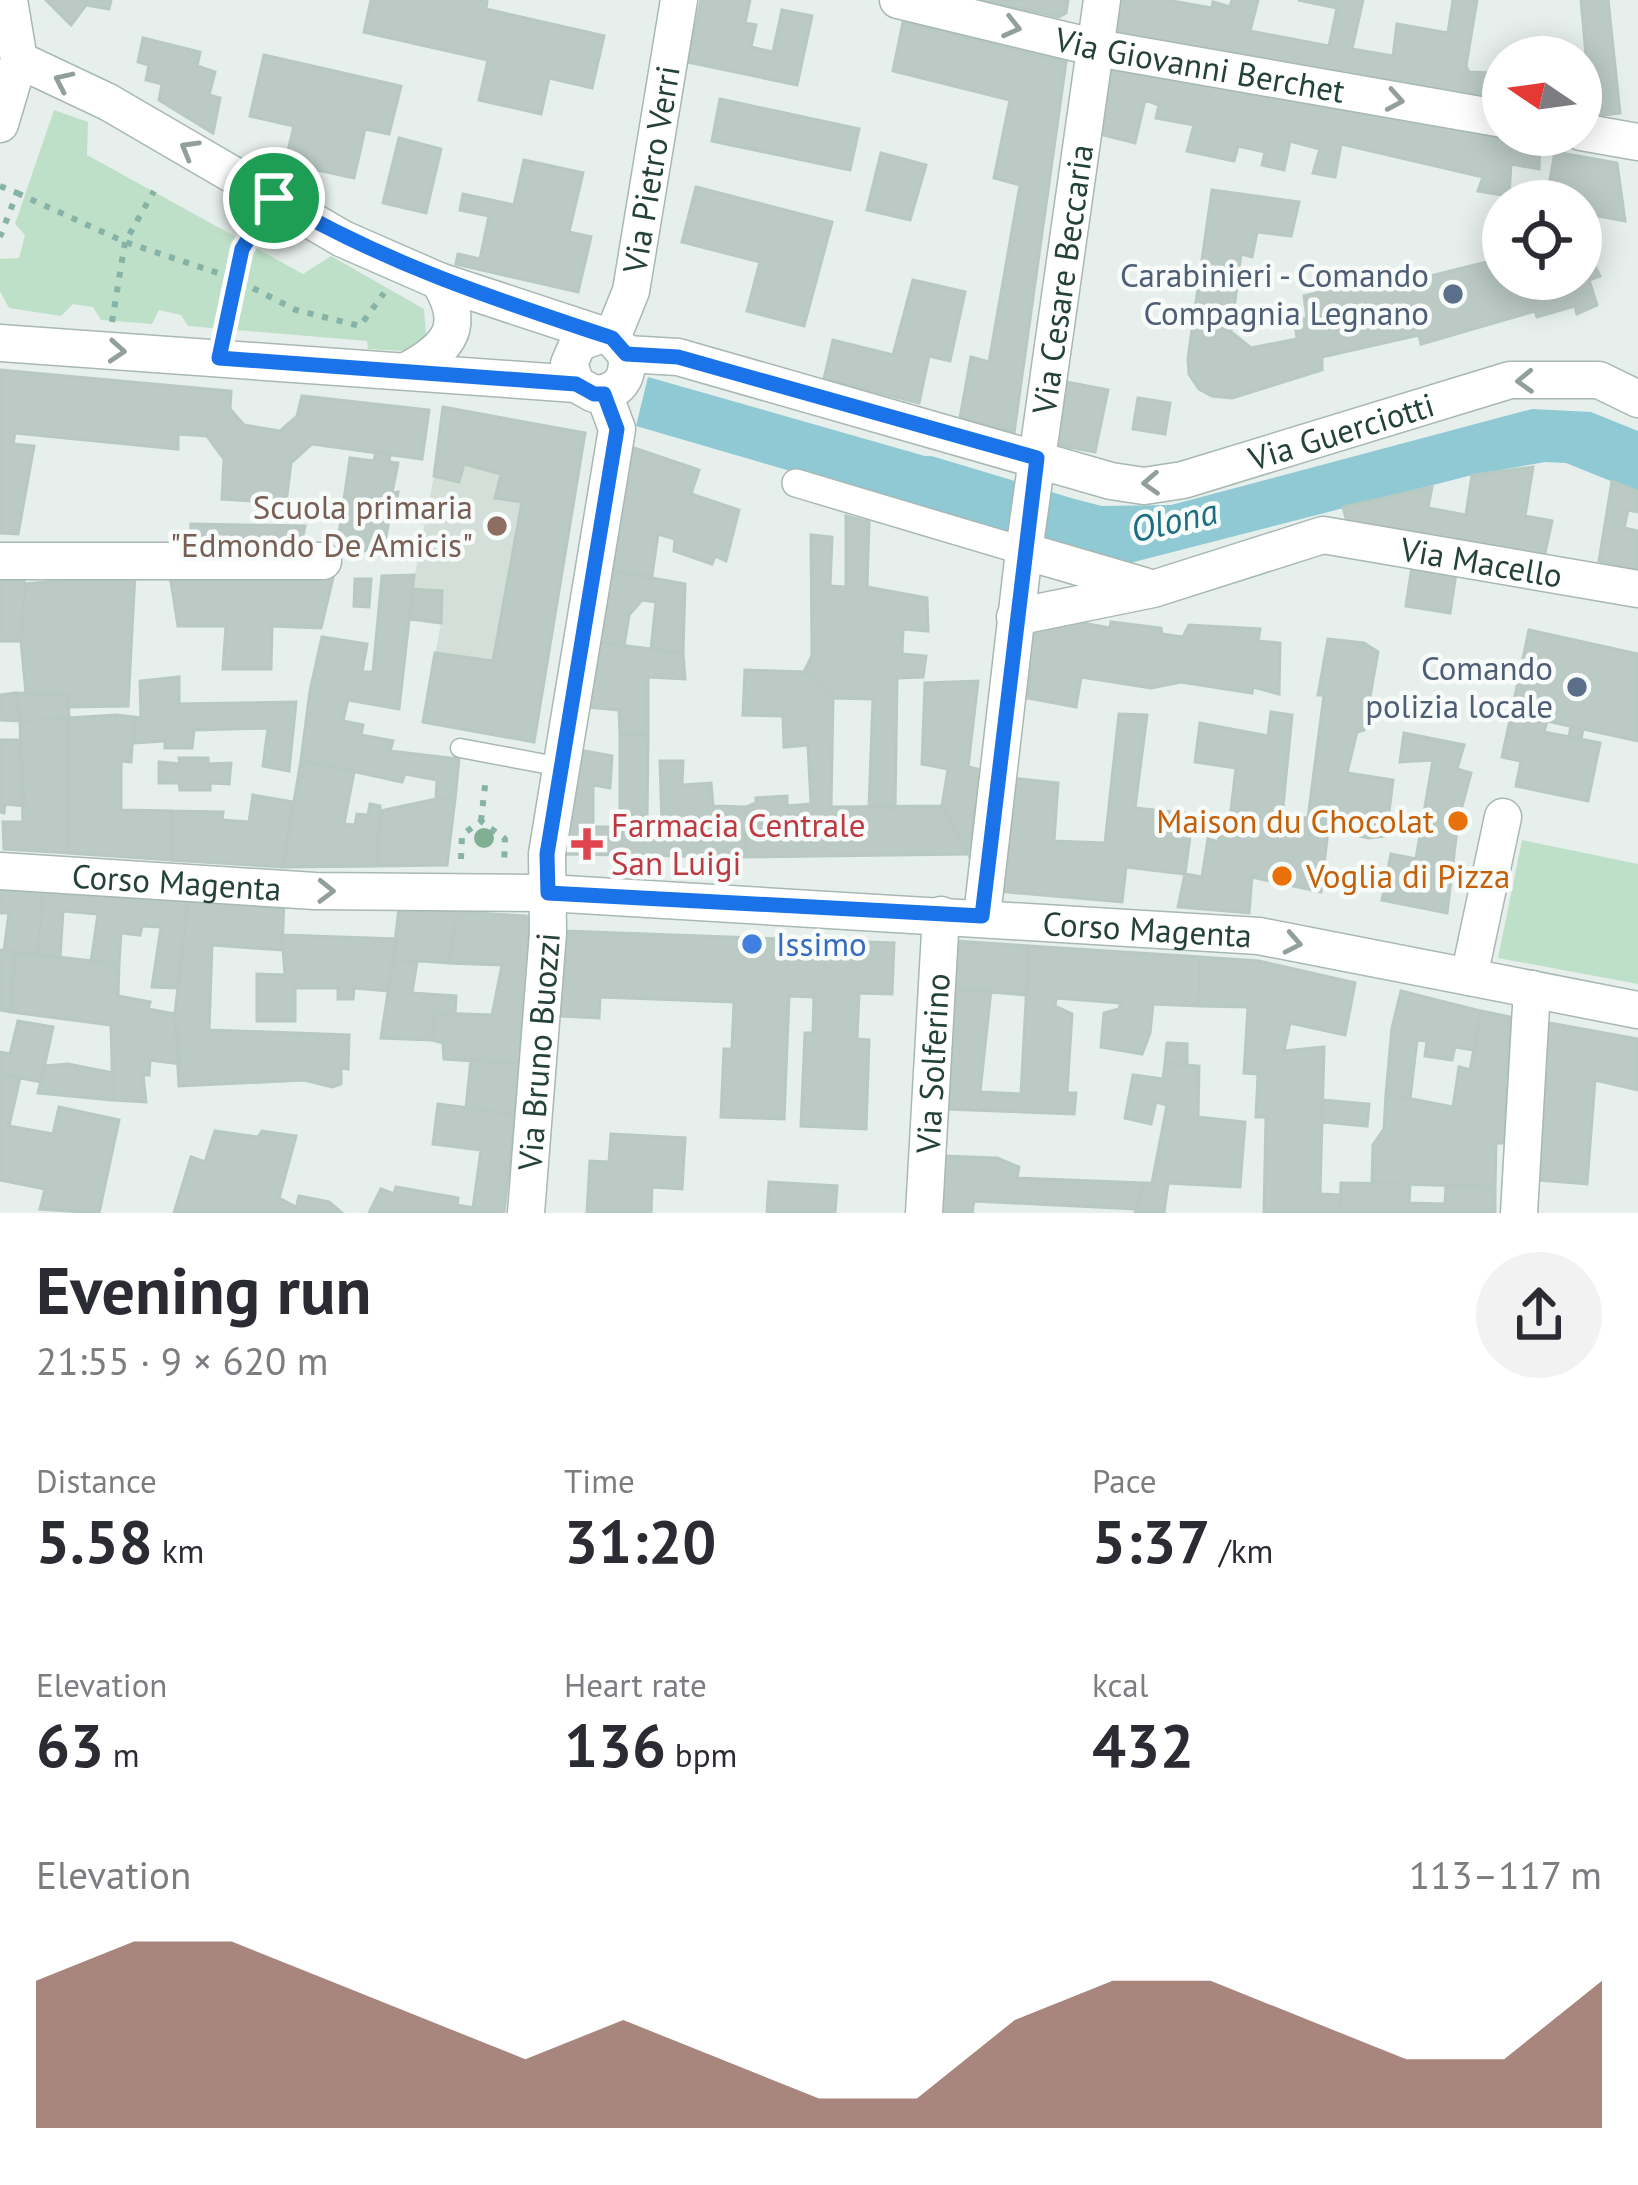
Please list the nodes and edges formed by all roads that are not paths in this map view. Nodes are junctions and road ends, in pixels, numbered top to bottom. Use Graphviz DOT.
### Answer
graph roads {
  1 [pos="9,0"];
  2 [pos="679,0"];
  3 [pos="898,0"];
  4 [pos="1102,0"];
  5 [pos="1097,48"];
  6 [pos="19,61"];
  7 [pos="1482,115"];
  8 [pos="0,124"];
  9 [pos="1602,136"];
  10 [pos="1638,142"];
  11 [pos="439,281"];
  12 [pos="613,342"];
  13 [pos="0,343"];
  14 [pos="410,369"];
  15 [pos="590,389"];
  16 [pos="1638,399"];
  17 [pos="1036,467"];
  18 [pos="796,483"];
  19 [pos="1025,545"];
  20 [pos="0,561"];
  21 [pos="323,561"];
  22 [pos="1153,589"];
  23 [pos="1638,589"];
  24 [pos="1015,616"];
  25 [pos="460,748"];
  26 [pos="561,766"];
  27 [pos="1503,817"];
  28 [pos="0,871"];
  29 [pos="548,893"];
  30 [pos="941,915"];
  31 [pos="982,916"];
  32 [pos="1469,977"];
  33 [pos="1532,988"];
  34 [pos="1638,1010"];
  35 [pos="526,1213"];
  36 [pos="924,1213"];
  37 [pos="1519,1213"];
  1 -- 6 [label="street"];
  2 -- 12 [label="street, Via Pietro Verri"];
  3 -- 5 [label="street, Via Giovanni Berchet, one-way"];
  4 -- 5 [label="street, Via Cesare Beccaria"];
  5 -- 7 [label="street, Via Giovanni Berchet, one-way"];
  5 -- 17 [label="street, Via Cesare Beccaria"];
  6 -- 8 [label="street"];
  11 -- 6 [label="street, Via Guerciotti, one-way"];
  9 -- 10 [label="street"];
  11 -- 12 [label="street, Via Guerciotti"];
  11 -- 14 [label="street"];
  12 -- 15 [label="street"];
  12 -- 15 [label="street"];
  12 -- 17 [label="street, Via Guerciotti"];
  13 -- 14 [label="street, one-way"];
  14 -- 15 [label="street"];
  15 -- 26 [label="street, Via Bruno Buozzi"];
  16 -- 17 [label="street, Via Guerciotti, one-way"];
  17 -- 19 [label="street, Via Cesare Beccaria"];
  18 -- 19 [label="street"];
  19 -- 22 [label="street"];
  19 -- 24 [label="street, Via Cesare Beccaria"];
  20 -- 21 [label="street"];
  22 -- 23 [label="street, Via Macello"];
  22 -- 24 [label="street"];
  24 -- 31 [label="street, Via Cesare Beccaria"];
  25 -- 26 [label="lane"];
  26 -- 29 [label="street, Via Bruno Buozzi"];
  27 -- 32 [label="street"];
  28 -- 29 [label="street, Corso Magenta, one-way"];
  29 -- 30 [label="street, Corso Magenta"];
  29 -- 35 [label="street, Via Bruno Buozzi"];
  30 -- 31 [label="street, Corso Magenta"];
  30 -- 36 [label="street, Via Solferino"];
  31 -- 32 [label="street, Corso Magenta, one-way"];
  32 -- 33 [label="street, Corso Magenta"];
  33 -- 34 [label="street, Corso Magenta"];
  33 -- 37 [label="street"];
}
